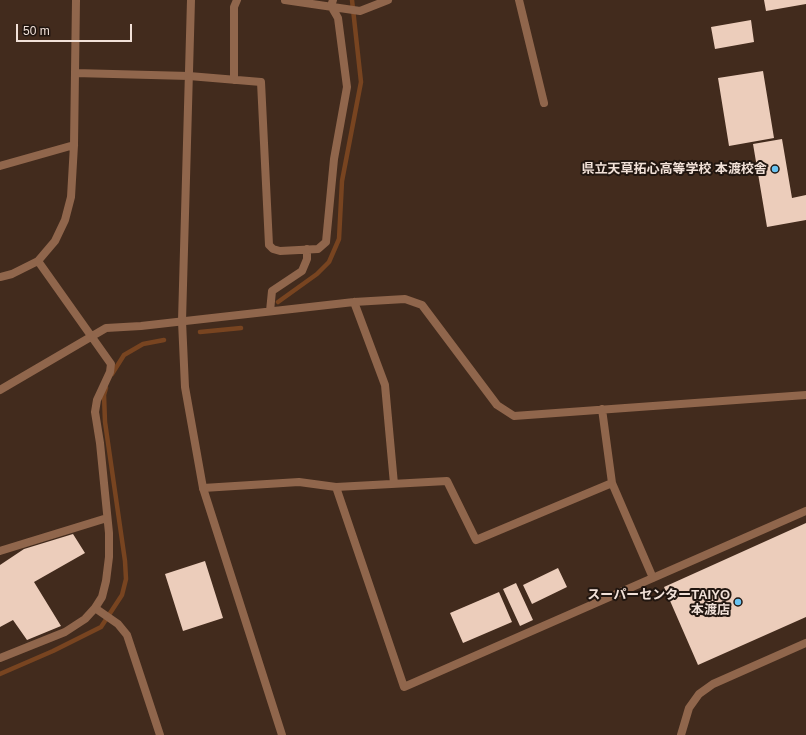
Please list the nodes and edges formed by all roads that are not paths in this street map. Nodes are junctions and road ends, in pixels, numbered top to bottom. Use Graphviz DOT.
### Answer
graph roads {
  1 [pos="76,0"];
  2 [pos="191,0"];
  3 [pos="237,0"];
  4 [pos="285,0"];
  5 [pos="388,0"];
  6 [pos="519,0"];
  7 [pos="332,3"];
  8 [pos="75,73"];
  9 [pos="189,76"];
  10 [pos="234,80"];
  11 [pos="544,103"];
  12 [pos="74,145"];
  13 [pos="0,166"];
  14 [pos="307,249"];
  15 [pos="38,262"];
  16 [pos="0,278"];
  17 [pos="354,302"];
  18 [pos="270,311"];
  19 [pos="182,321"];
  20 [pos="92,335"];
  21 [pos="0,390"];
  22 [pos="806,395"];
  23 [pos="602,409"];
  24 [pos="612,483"];
  25 [pos="394,484"];
  26 [pos="336,487"];
  27 [pos="203,488"];
  28 [pos="806,511"];
  29 [pos="107,518"];
  30 [pos="0,551"];
  31 [pos="653,578"];
  32 [pos="95,608"];
  33 [pos="806,644"];
  34 [pos="0,658"];
  35 [pos="160,735"];
  36 [pos="282,735"];
  37 [pos="681,735"];
  1 -- 8 [label="street"];
  2 -- 9 [label="street"];
  3 -- 10 [label="street"];
  4 -- 7 [label="street"];
  5 -- 7 [label="street"];
  6 -- 11 [label="street"];
  7 -- 14 [label="street"];
  8 -- 9 [label="street"];
  8 -- 12 [label="street"];
  9 -- 10 [label="street"];
  9 -- 19 [label="street"];
  10 -- 14 [label="street"];
  12 -- 13 [label="street"];
  12 -- 15 [label="street"];
  14 -- 18 [label="street"];
  15 -- 16 [label="street"];
  15 -- 20 [label="street"];
  17 -- 18 [label="street"];
  17 -- 23 [label="street"];
  17 -- 25 [label="street"];
  18 -- 19 [label="street"];
  19 -- 20 [label="street"];
  19 -- 27 [label="street"];
  20 -- 21 [label="street"];
  20 -- 29 [label="street"];
  22 -- 23 [label="street"];
  23 -- 24 [label="street"];
  24 -- 25 [label="street"];
  24 -- 31 [label="street"];
  25 -- 26 [label="street"];
  26 -- 27 [label="street"];
  26 -- 31 [label="street"];
  27 -- 36 [label="street"];
  28 -- 31 [label="street"];
  29 -- 30 [label="street"];
  29 -- 32 [label="street"];
  32 -- 34 [label="street"];
  32 -- 35 [label="street"];
  33 -- 37 [label="street"];
}
